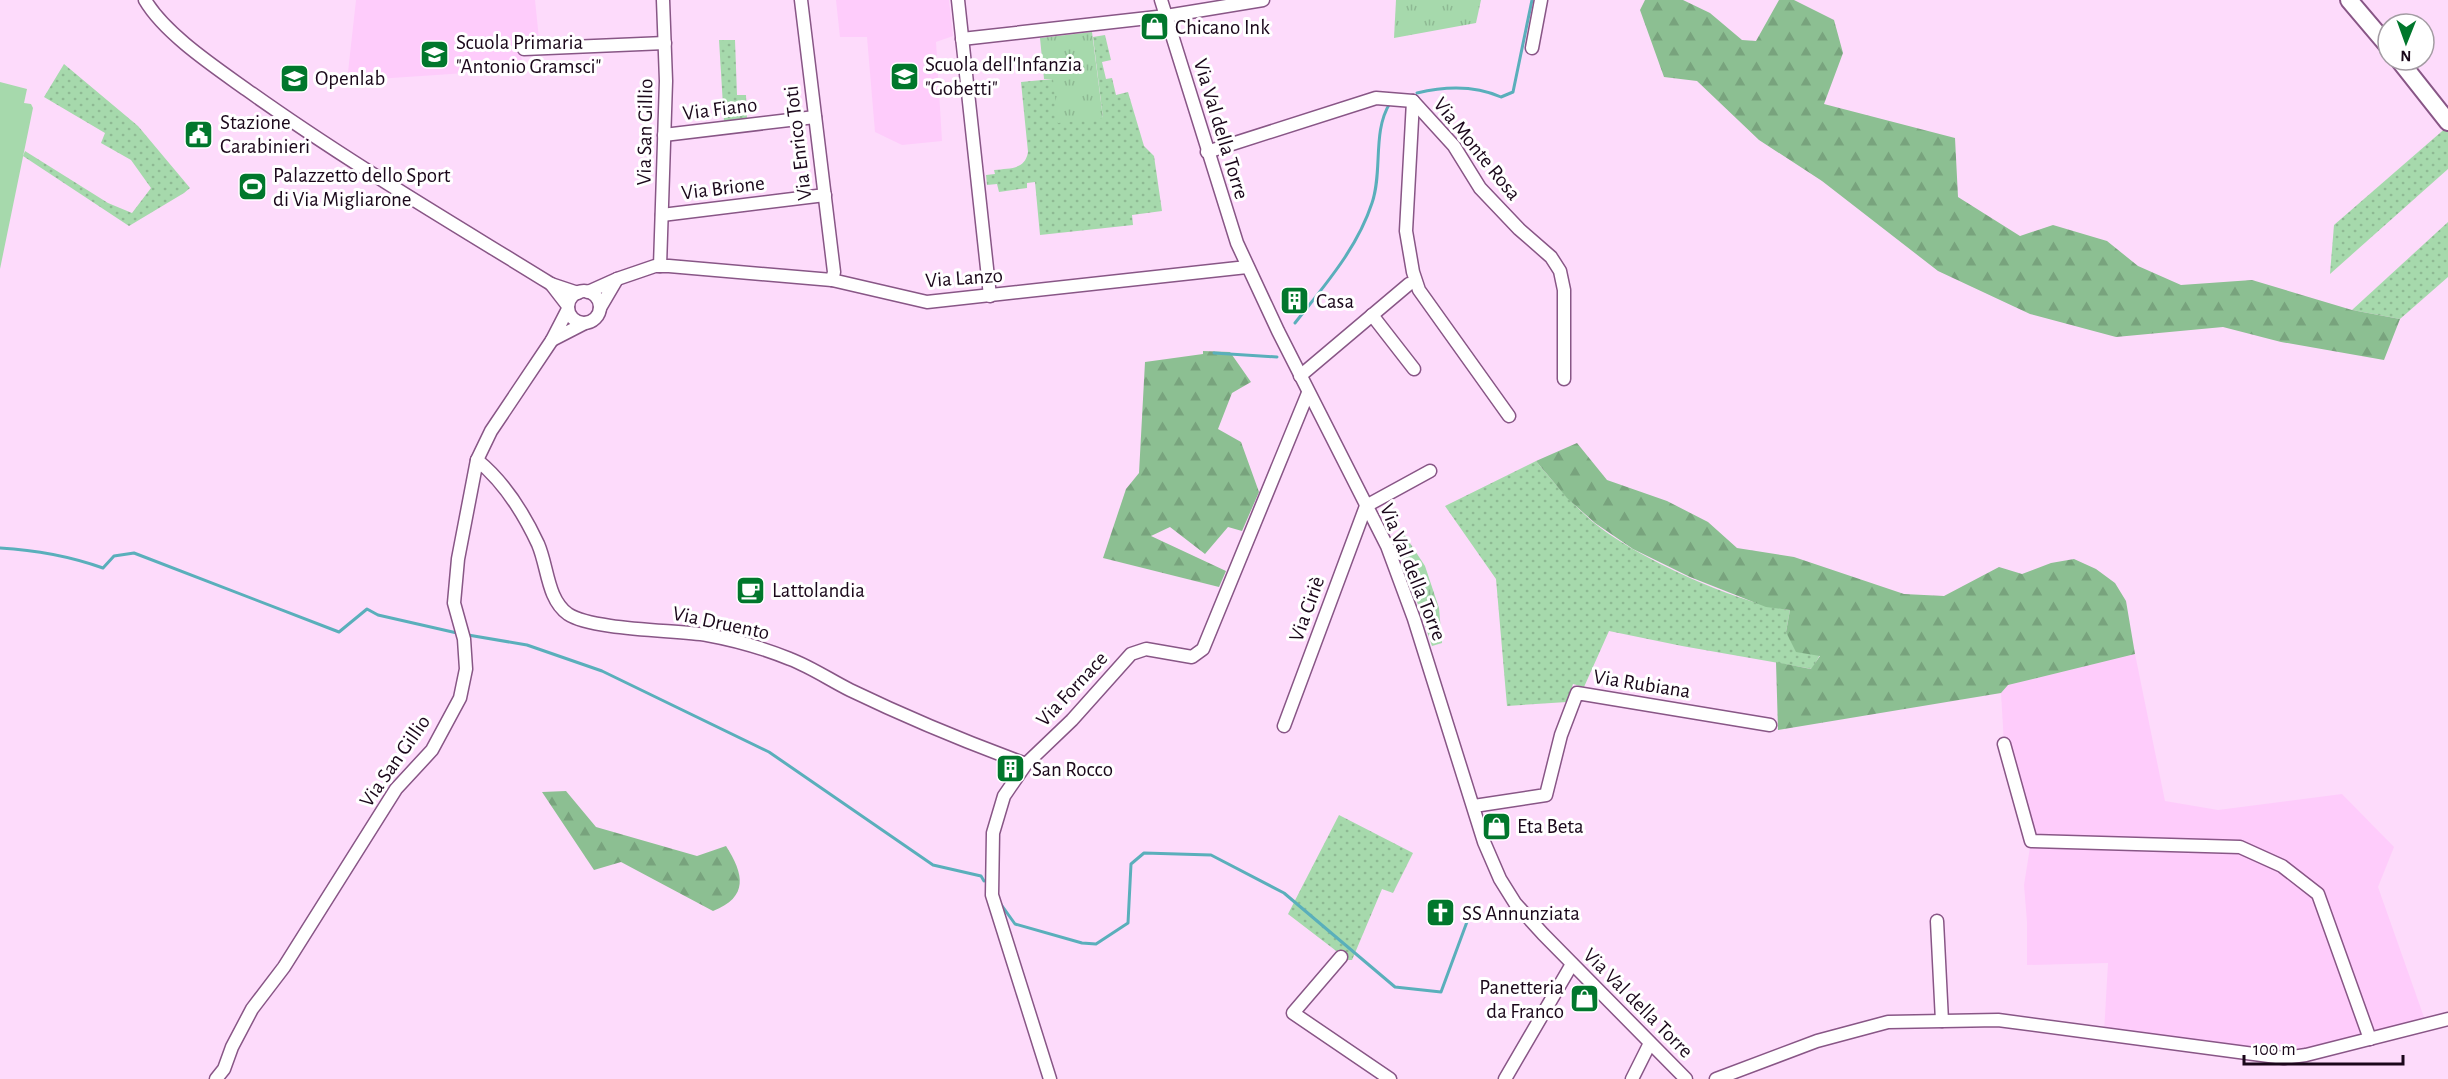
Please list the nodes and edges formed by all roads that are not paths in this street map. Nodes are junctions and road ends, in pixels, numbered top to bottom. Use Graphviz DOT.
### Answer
graph roads {
  1 [pos="145,0"];
  2 [pos="663,0"];
  3 [pos="801,0"];
  4 [pos="958,0"];
  5 [pos="1161,0"];
  6 [pos="1263,0"];
  7 [pos="1541,0"];
  8 [pos="2349,0"];
  9 [pos="2354,0"];
  10 [pos="1166,16"];
  11 [pos="2376,32"];
  12 [pos="962,39"];
  13 [pos="664,43"];
  14 [pos="1532,48"];
  15 [pos="524,49"];
  16 [pos="2408,72"];
  17 [pos="1413,101"];
  18 [pos="815,117"];
  19 [pos="2448,122"];
  20 [pos="664,135"];
  21 [pos="1207,152"];
  22 [pos="825,195"];
  23 [pos="662,215"];
  24 [pos="660,266"];
  25 [pos="1247,267"];
  26 [pos="617,279"];
  27 [pos="832,280"];
  28 [pos="551,284"];
  29 [pos="1409,284"];
  30 [pos="583,292"];
  31 [pos="990,296"];
  32 [pos="568,307"];
  33 [pos="600,308"];
  34 [pos="1372,315"];
  35 [pos="585,323"];
  36 [pos="552,340"];
  37 [pos="1414,369"];
  38 [pos="1300,376"];
  39 [pos="1564,379"];
  40 [pos="1308,393"];
  41 [pos="1509,416"];
  42 [pos="477,460"];
  43 [pos="1430,471"];
  44 [pos="1366,506"];
  45 [pos="1770,725"];
  46 [pos="1284,726"];
  47 [pos="2004,744"];
  48 [pos="1026,764"];
  49 [pos="1474,806"];
  50 [pos="1937,921"];
  51 [pos="1341,957"];
  52 [pos="1572,964"];
  53 [pos="2448,1020"];
  54 [pos="1942,1021"];
  55 [pos="2370,1039"];
  56 [pos="1650,1042"];
  57 [pos="216,1079"];
  58 [pos="1050,1079"];
  59 [pos="1390,1079"];
  60 [pos="1505,1079"];
  61 [pos="1632,1079"];
  62 [pos="1686,1079"];
  63 [pos="1716,1079"];
  1 -- 28 [label="street"];
  2 -- 13 [label="street, Via San Gillio"];
  3 -- 18 [label="street, Via Enrico Toti"];
  4 -- 12 [label="street"];
  5 -- 10 [label="street, Via Val della Torre"];
  6 -- 10 [label="street"];
  7 -- 14 [label="street"];
  8 -- 9 [label="street"];
  8 -- 11 [label="main road"];
  10 -- 12 [label="street"];
  10 -- 21 [label="street, Via Val della Torre"];
  12 -- 31 [label="street"];
  13 -- 15 [label="street"];
  13 -- 20 [label="street, Via San Gillio"];
  16 -- 19 [label="main road"];
  17 -- 21 [label="street, Via Monte Rosa"];
  17 -- 39 [label="street, Via Monte Rosa"];
  17 -- 41 [label="street"];
  18 -- 20 [label="street, Via Fiano"];
  18 -- 22 [label="street, Via Enrico Toti"];
  20 -- 23 [label="street, Via San Gillio"];
  21 -- 25 [label="street, Via Val della Torre"];
  22 -- 23 [label="street, Via Brione"];
  22 -- 27 [label="street, Via Enrico Toti"];
  23 -- 24 [label="street, Via San Gillio"];
  24 -- 26 [label="street, Via Lanzo"];
  24 -- 27 [label="street, Via Lanzo"];
  25 -- 31 [label="street, Via Lanzo"];
  25 -- 38 [label="street, Via Val della Torre"];
  26 -- 30 [label="street, Via Lanzo"];
  26 -- 33 [label="street"];
  27 -- 31 [label="street, Via Lanzo"];
  28 -- 30 [label="street"];
  28 -- 32 [label="street"];
  29 -- 34 [label="street"];
  30 -- 32 [label="street"];
  30 -- 33 [label="street"];
  32 -- 35 [label="street"];
  32 -- 36 [label="street, Via San Gillio"];
  33 -- 35 [label="street"];
  34 -- 37 [label="street"];
  34 -- 38 [label="street"];
  35 -- 36 [label="street"];
  36 -- 42 [label="street, Via San Gillio"];
  38 -- 40 [label="street, Via Val della Torre"];
  40 -- 44 [label="street, Via Val della Torre"];
  40 -- 48 [label="street, Via Fornace"];
  42 -- 48 [label="street, Via Druento"];
  42 -- 57 [label="street, Via San Gillio"];
  43 -- 44 [label="street"];
  44 -- 46 [label="street, Via Ciriè"];
  44 -- 49 [label="street, Via Val della Torre"];
  45 -- 49 [label="street, Via Rubiana"];
  47 -- 55 [label="street"];
  48 -- 58 [label="street, Via Fornace"];
  49 -- 52 [label="street, Via Val della Torre"];
  50 -- 54 [label="street"];
  51 -- 59 [label="street"];
  52 -- 56 [label="street, Via Val della Torre"];
  52 -- 60 [label="street"];
  53 -- 55 [label="street"];
  54 -- 55 [label="street"];
  54 -- 63 [label="street"];
  56 -- 61 [label="street"];
  56 -- 62 [label="street, Via Val della Torre"];
}
